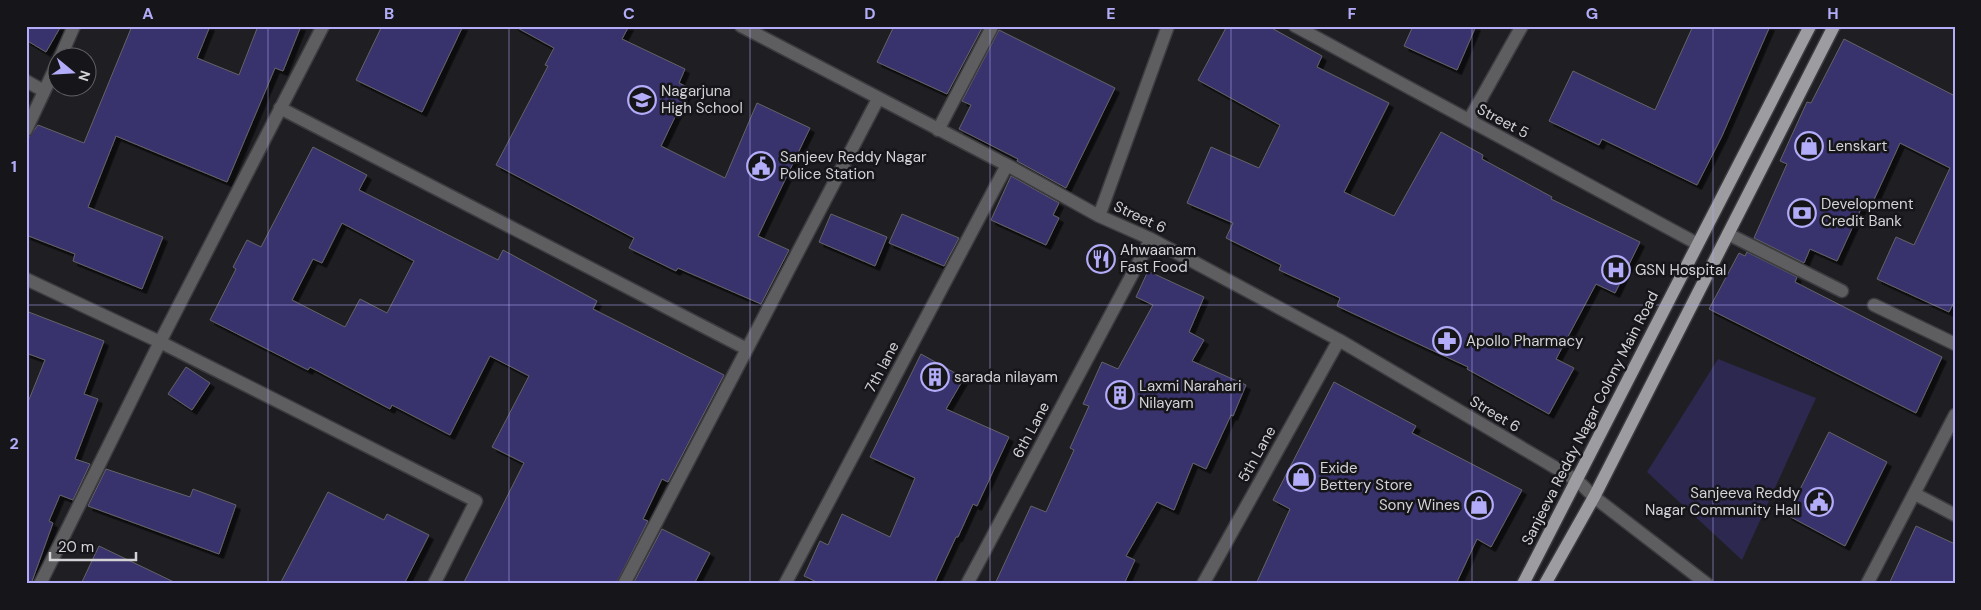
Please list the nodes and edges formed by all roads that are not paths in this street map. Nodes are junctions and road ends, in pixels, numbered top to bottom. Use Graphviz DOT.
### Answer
graph roads {
  1 [pos="74,26"];
  2 [pos="323,26"];
  3 [pos="741,26"];
  4 [pos="1168,26"];
  5 [pos="1295,26"];
  6 [pos="1522,26"];
  7 [pos="1810,26"];
  8 [pos="1834,26"];
  9 [pos="991,29"];
  10 [pos="64,48"];
  11 [pos="26,81"];
  12 [pos="48,82"];
  13 [pos="44,90"];
  14 [pos="878,99"];
  15 [pos="280,108"];
  16 [pos="1469,120"];
  17 [pos="26,130"];
  18 [pos="938,130"];
  19 [pos="1007,165"];
  20 [pos="1099,216"];
  21 [pos="1728,234"];
  22 [pos="1151,239"];
  23 [pos="1696,243"];
  24 [pos="26,279"];
  25 [pos="1842,291"];
  26 [pos="1874,305"];
  27 [pos="1339,340"];
  28 [pos="160,342"];
  29 [pos="1955,344"];
  30 [pos="747,349"];
  31 [pos="1955,415"];
  32 [pos="1578,481"];
  33 [pos="1915,494"];
  34 [pos="1594,497"];
  35 [pos="1955,515"];
  36 [pos="40,584"];
  37 [pos="434,584"];
  38 [pos="624,584"];
  39 [pos="785,584"];
  40 [pos="967,584"];
  41 [pos="1203,584"];
  42 [pos="1523,584"];
  43 [pos="1545,584"];
  44 [pos="1707,584"];
  45 [pos="1867,584"];
  1 -- 10 [label="street"];
  2 -- 15 [label="street"];
  3 -- 14 [label="street, Street 6"];
  4 -- 20 [label="street"];
  5 -- 16 [label="street, Street 5"];
  6 -- 16 [label="street"];
  7 -- 23 [label="main road, Sanjeeva Reddy Nagar Colony Main Road"];
  8 -- 21 [label="main road"];
  9 -- 18 [label="street"];
  11 -- 13 [label="street"];
  12 -- 13 [label="street"];
  13 -- 17 [label="street"];
  14 -- 18 [label="street, Street 6"];
  14 -- 30 [label="street"];
  15 -- 28 [label="street"];
  15 -- 30 [label="street"];
  16 -- 23 [label="street, Street 5"];
  18 -- 19 [label="street, Street 6"];
  19 -- 20 [label="street, Street 6"];
  19 -- 39 [label="street, 7th lane"];
  20 -- 22 [label="street, Street 6"];
  21 -- 25 [label="street"];
  21 -- 34 [label="main road"];
  22 -- 27 [label="street, Street 6"];
  22 -- 40 [label="street, 6th Lane"];
  23 -- 32 [label="main road, Sanjeeva Reddy Nagar Colony Main Road"];
  24 -- 28 [label="street"];
  26 -- 29 [label="street"];
  27 -- 32 [label="street, Street 6"];
  27 -- 41 [label="street, 5th Lane"];
  28 -- 36 [label="street"];
  28 -- 37 [label="street"];
  30 -- 38 [label="street"];
  31 -- 33 [label="street"];
  32 -- 34 [label="street, Street 6"];
  32 -- 42 [label="main road, Sanjeeva Reddy Nagar Colony Main Road"];
  33 -- 35 [label="street"];
  33 -- 45 [label="street"];
  34 -- 43 [label="main road"];
  34 -- 44 [label="street, Street 6"];
}
